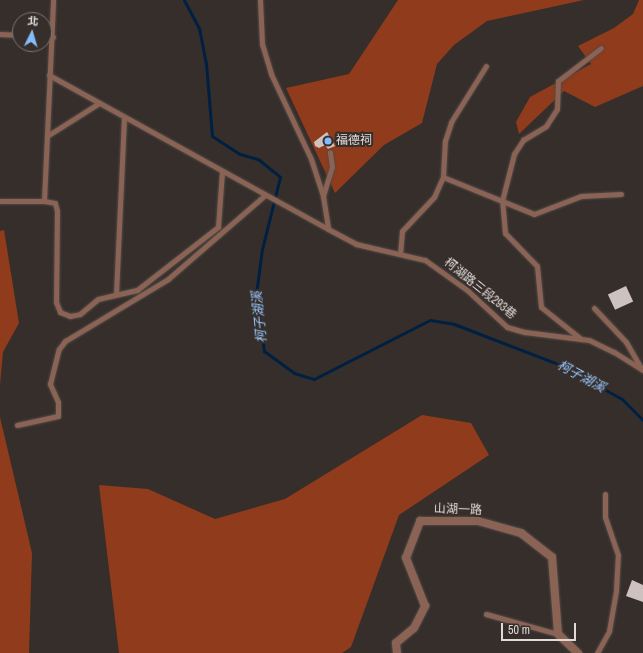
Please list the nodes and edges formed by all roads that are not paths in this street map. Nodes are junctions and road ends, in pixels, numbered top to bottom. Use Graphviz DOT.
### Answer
graph roads {
  1 [pos="53,0"];
  2 [pos="260,0"];
  3 [pos="0,34"];
  4 [pos="12,35"];
  5 [pos="53,37"];
  6 [pos="601,48"];
  7 [pos="486,66"];
  8 [pos="49,75"];
  9 [pos="99,103"];
  10 [pos="124,117"];
  11 [pos="47,136"];
  12 [pos="330,152"];
  13 [pos="222,172"];
  14 [pos="443,177"];
  15 [pos="621,194"];
  16 [pos="264,195"];
  17 [pos="324,196"];
  18 [pos="0,201"];
  19 [pos="44,201"];
  20 [pos="502,201"];
  21 [pos="328,229"];
  22 [pos="400,254"];
  23 [pos="116,294"];
  24 [pos="594,308"];
  25 [pos="581,339"];
  26 [pos="642,369"];
  27 [pos="17,425"];
  28 [pos="605,494"];
  29 [pos="486,614"];
  30 [pos="558,634"];
  31 [pos="397,653"];
  32 [pos="578,653"];
  33 [pos="597,653"];
  1 -- 5 [label="lane"];
  2 -- 17 [label="lane"];
  3 -- 4 [label="lane"];
  5 -- 8 [label="lane"];
  6 -- 20 [label="lane"];
  7 -- 14 [label="lane"];
  8 -- 9 [label="lane, 柯湖路三段293巷"];
  8 -- 11 [label="lane"];
  9 -- 10 [label="lane, 柯湖路三段293巷"];
  9 -- 11 [label="lane"];
  10 -- 13 [label="lane, 柯湖路三段293巷"];
  10 -- 23 [label="lane"];
  11 -- 19 [label="lane"];
  12 -- 17 [label="lane"];
  13 -- 16 [label="lane, 柯湖路三段293巷"];
  13 -- 23 [label="lane"];
  14 -- 20 [label="lane"];
  14 -- 22 [label="lane"];
  15 -- 20 [label="lane"];
  16 -- 21 [label="lane, 柯湖路三段293巷"];
  16 -- 27 [label="lane"];
  17 -- 21 [label="lane"];
  18 -- 19 [label="lane"];
  19 -- 23 [label="lane"];
  20 -- 25 [label="lane"];
  21 -- 22 [label="lane, 柯湖路三段293巷"];
  22 -- 25 [label="lane, 柯湖路三段293巷"];
  24 -- 26 [label="lane"];
  25 -- 26 [label="lane, 柯湖路三段293巷"];
  28 -- 33 [label="lane"];
  29 -- 30 [label="lane"];
  30 -- 31 [label="street, 山湖一路"];
  30 -- 32 [label="street"];
}
